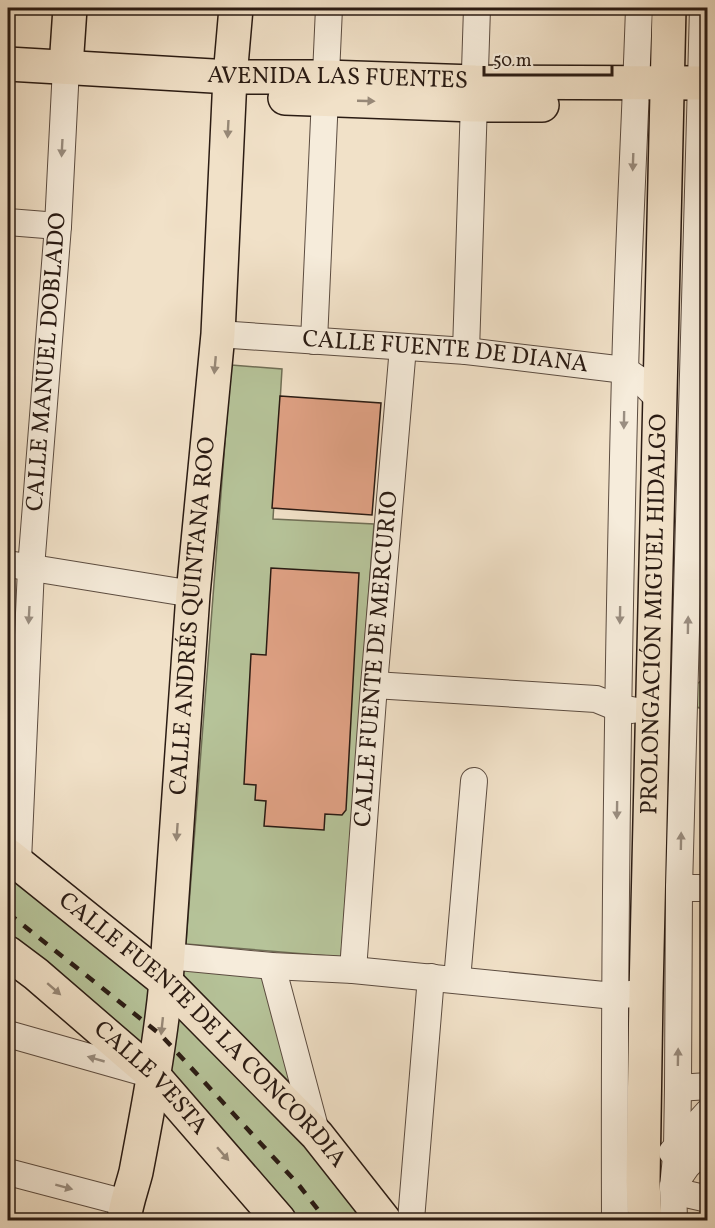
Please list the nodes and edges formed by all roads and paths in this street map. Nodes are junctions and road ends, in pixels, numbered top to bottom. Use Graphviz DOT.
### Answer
graph roads {
  1 [pos="70,8"];
  2 [pos="236,8"];
  3 [pos="329,8"];
  4 [pos="477,8"];
  5 [pos="639,8"];
  6 [pos="669,8"];
  7 [pos="703,8"];
  8 [pos="8,64"];
  9 [pos="66,78"];
  10 [pos="230,86"];
  11 [pos="8,87"];
  12 [pos="703,88"];
  13 [pos="325,89"];
  14 [pos="475,93"];
  15 [pos="652,93"];
  16 [pos="8,222"];
  17 [pos="58,226"];
  18 [pos="702,301"];
  19 [pos="663,303"];
  20 [pos="218,334"];
  21 [pos="314,342"];
  22 [pos="403,347"];
  23 [pos="466,351"];
  24 [pos="625,370"];
  25 [pos="661,401"];
  26 [pos="19,566"];
  27 [pos="194,594"];
  28 [pos="697,672"];
  29 [pos="655,676"];
  30 [pos="374,685"];
  31 [pos="611,699"];
  32 [pos="681,713"];
  33 [pos="474,781"];
  34 [pos="13,858"];
  35 [pos="679,888"];
  36 [pos="708,888"];
  37 [pos="8,953"];
  38 [pos="272,966"];
  39 [pos="167,969"];
  40 [pos="353,970"];
  41 [pos="431,977"];
  42 [pos="458,980"];
  43 [pos="630,994"];
  44 [pos="8,1034"];
  45 [pos="153,1075"];
  46 [pos="708,1086"];
  47 [pos="678,1088"];
  48 [pos="708,1112"];
  49 [pos="317,1135"];
  50 [pos="708,1145"];
  51 [pos="676,1147"];
  52 [pos="8,1172"];
  53 [pos="708,1199"];
  54 [pos="642,1210"];
  55 [pos="125,1212"];
  56 [pos="279,1221"];
  57 [pos="384,1221"];
  58 [pos="411,1221"];
  1 -- 9 [label="main road, CALLE MANUEL DOBLADO"];
  2 -- 10 [label="main road, CALLE ANDRÉS QUINTANA ROO"];
  3 -- 13 [label="street"];
  4 -- 14 [label="street"];
  5 -- 15 [label="street"];
  6 -- 15 [label="main road, PROLONGACIÓN MIGUEL HIDALGO"];
  7 -- 12 [label="street, PROLONGACIÓN MIGUEL HIDALGO"];
  8 -- 9 [label="main road, AVENIDA LAS FUENTES"];
  9 -- 10 [label="main road, AVENIDA LAS FUENTES"];
  9 -- 11 [label="main road, AVENIDA LAS FUENTES"];
  9 -- 17 [label="street, CALLE MANUEL DOBLADO, one-way"];
  10 -- 13 [label="main road, AVENIDA LAS FUENTES"];
  10 -- 20 [label="main road, CALLE ANDRÉS QUINTANA ROO, one-way"];
  12 -- 15 [label="main road, AVENIDA LAS FUENTES"];
  12 -- 18 [label="street, PROLONGACIÓN MIGUEL HIDALGO"];
  13 -- 14 [label="main road, AVENIDA LAS FUENTES"];
  13 -- 21 [label="street"];
  14 -- 15 [label="main road, AVENIDA LAS FUENTES"];
  14 -- 23 [label="street"];
  15 -- 19 [label="main road, PROLONGACIÓN MIGUEL HIDALGO"];
  15 -- 24 [label="street, one-way"];
  16 -- 17 [label="street"];
  17 -- 26 [label="street, CALLE MANUEL DOBLADO"];
  18 -- 19 [label="street"];
  28 -- 18 [label="street, PROLONGACIÓN MIGUEL HIDALGO, one-way"];
  19 -- 25 [label="main road, PROLONGACIÓN MIGUEL HIDALGO"];
  20 -- 21 [label="street, CALLE FUENTE DE DIANA"];
  20 -- 27 [label="main road, CALLE ANDRÉS QUINTANA ROO, one-way"];
  21 -- 22 [label="street, CALLE FUENTE DE DIANA"];
  22 -- 23 [label="street, CALLE FUENTE DE DIANA"];
  22 -- 30 [label="street, CALLE FUENTE DE MERCURIO"];
  23 -- 24 [label="street, CALLE FUENTE DE DIANA"];
  24 -- 25 [label="street"];
  24 -- 31 [label="street, one-way"];
  25 -- 29 [label="main road, PROLONGACIÓN MIGUEL HIDALGO"];
  26 -- 27 [label="street"];
  26 -- 34 [label="street, CALLE MANUEL DOBLADO, one-way"];
  27 -- 39 [label="main road, CALLE ANDRÉS QUINTANA ROO, one-way"];
  28 -- 29 [label="street"];
  28 -- 32 [label="street, PROLONGACIÓN MIGUEL HIDALGO"];
  29 -- 31 [label="street"];
  29 -- 32 [label="main road, PROLONGACIÓN MIGUEL HIDALGO"];
  30 -- 31 [label="street"];
  30 -- 40 [label="street, CALLE FUENTE DE MERCURIO"];
  31 -- 32 [label="street"];
  31 -- 43 [label="street, one-way"];
  35 -- 32 [label="street, PROLONGACIÓN MIGUEL HIDALGO, one-way"];
  32 -- 43 [label="main road, PROLONGACIÓN MIGUEL HIDALGO"];
  33 -- 42 [label="street"];
  34 -- 39 [label="main road, CALLE FUENTE DE LA CONCORDIA"];
  35 -- 36 [label="street"];
  47 -- 35 [label="street, PROLONGACIÓN MIGUEL HIDALGO, one-way"];
  37 -- 45 [label="main road, CALLE VESTA, one-way"];
  38 -- 39 [label="street"];
  38 -- 40 [label="street"];
  38 -- 49 [label="street"];
  39 -- 45 [label="main road, CALLE ANDRÉS QUINTANA ROO, one-way"];
  39 -- 49 [label="main road, CALLE FUENTE DE LA CONCORDIA"];
  40 -- 41 [label="street"];
  41 -- 42 [label="street"];
  41 -- 58 [label="street"];
  42 -- 43 [label="street"];
  43 -- 54 [label="main road, PROLONGACIÓN MIGUEL HIDALGO"];
  43 -- 54 [label="street"];
  45 -- 44 [label="street, one-way"];
  45 -- 55 [label="main road, CALLE ANDRÉS QUINTANA ROO"];
  45 -- 56 [label="main road, CALLE VESTA, one-way"];
  46 -- 47 [label="street"];
  47 -- 51 [label="street, PROLONGACIÓN MIGUEL HIDALGO"];
  48 -- 51 [label="street"];
  49 -- 57 [label="main road, CALLE FUENTE DE LA CONCORDIA"];
  50 -- 54 [label="street"];
  51 -- 54 [label="street"];
  52 -- 55 [label="street, one-way"];
  53 -- 54 [label="street"];
}
